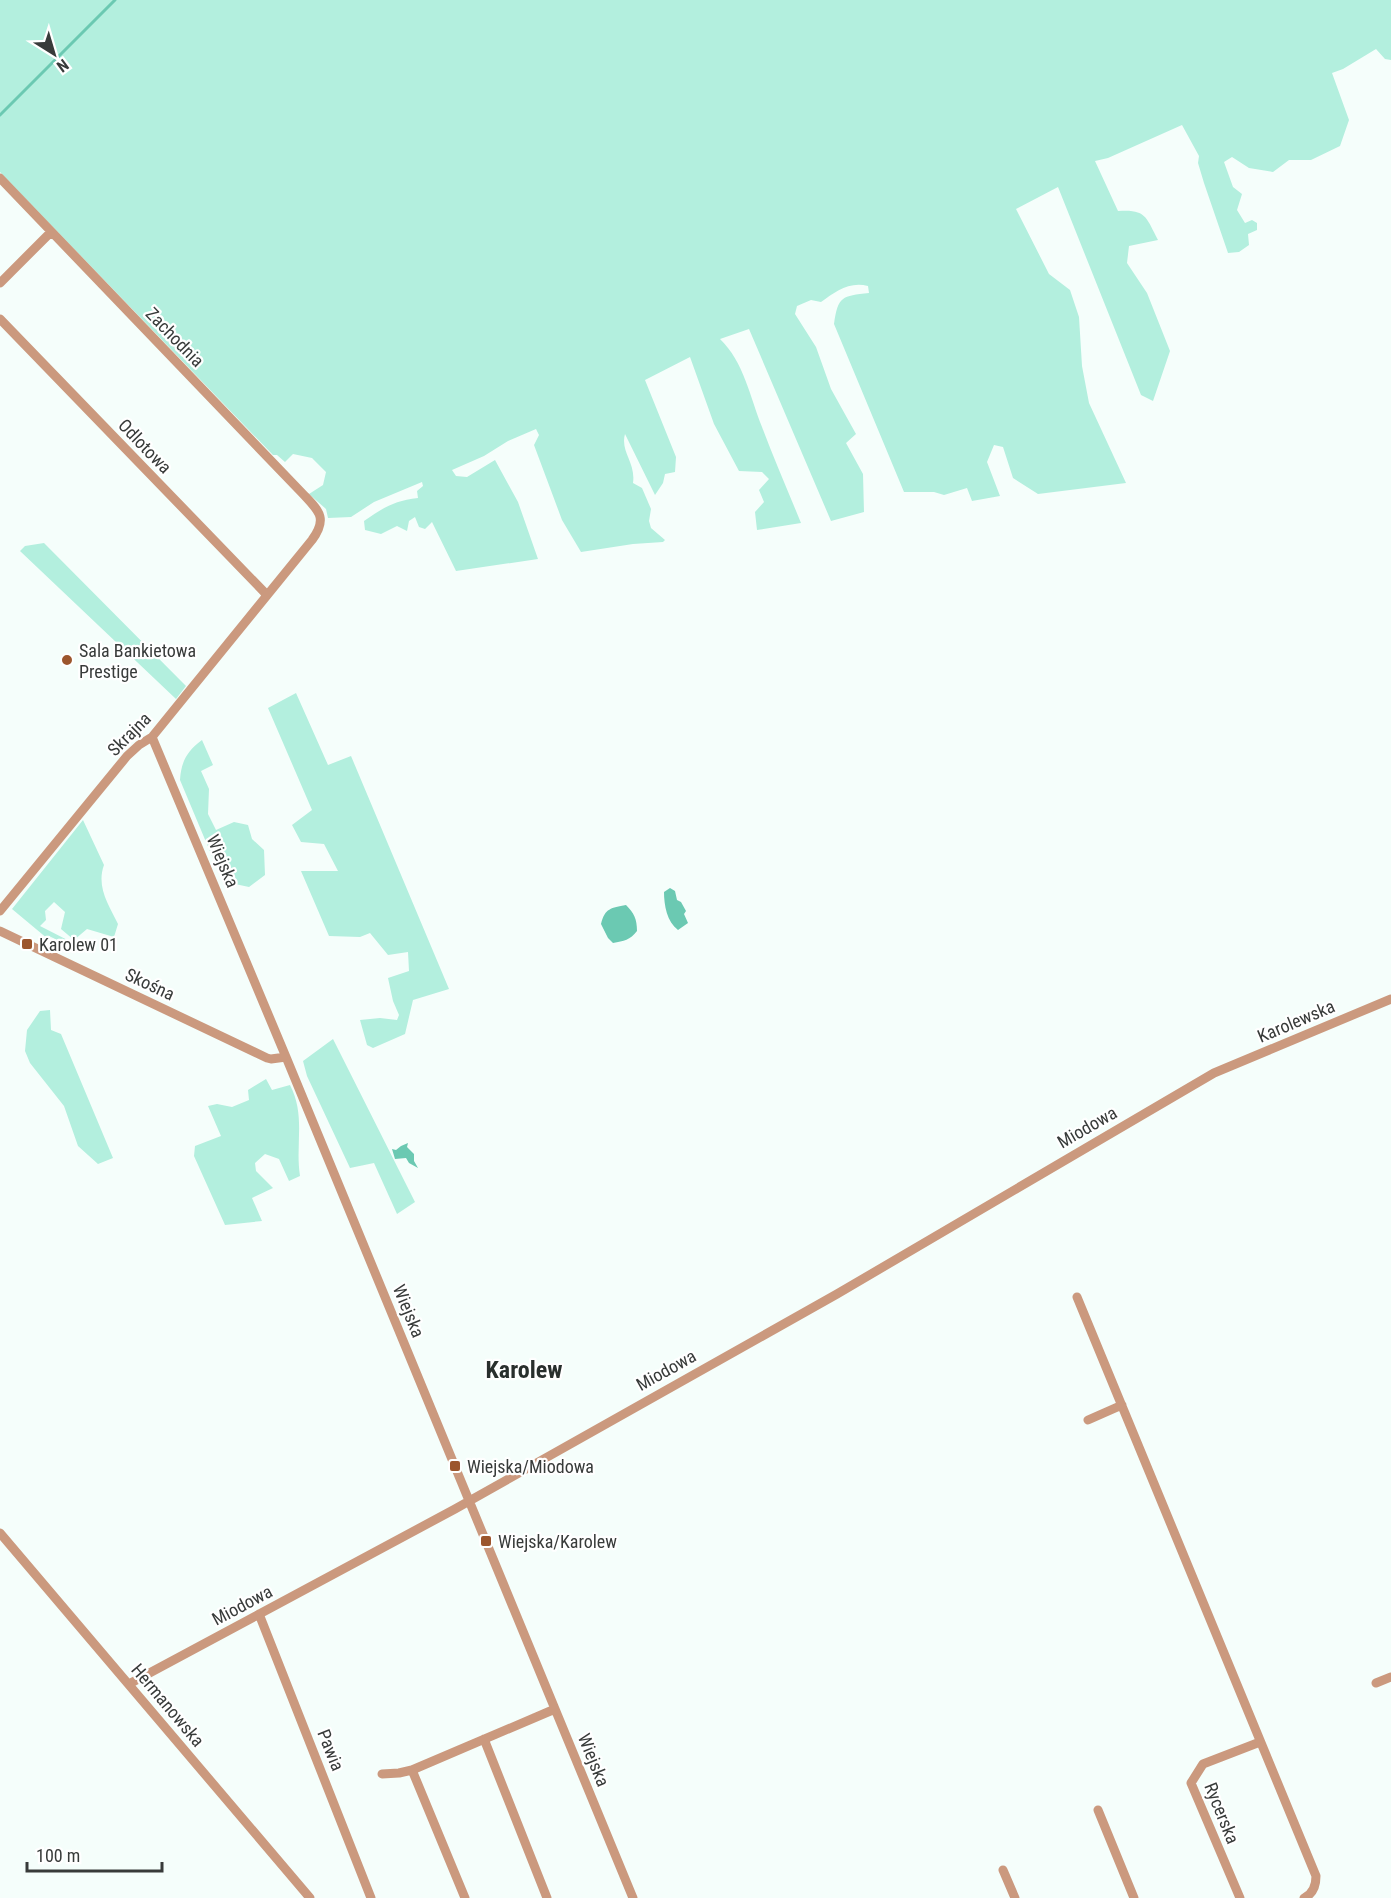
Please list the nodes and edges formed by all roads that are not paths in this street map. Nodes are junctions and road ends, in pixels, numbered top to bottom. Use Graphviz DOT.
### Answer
graph roads {
  1 [pos="0,178"];
  2 [pos="51,232"];
  3 [pos="0,283"];
  4 [pos="0,319"];
  5 [pos="321,522"];
  6 [pos="267,594"];
  7 [pos="152,737"];
  8 [pos="0,911"];
  9 [pos="0,931"];
  10 [pos="1391,999"];
  11 [pos="286,1057"];
  12 [pos="1214,1073"];
  13 [pos="1077,1297"];
  14 [pos="1122,1405"];
  15 [pos="1088,1420"];
  16 [pos="469,1501"];
  17 [pos="0,1533"];
  18 [pos="260,1614"];
  19 [pos="1391,1677"];
  20 [pos="1376,1683"];
  21 [pos="129,1684"];
  22 [pos="555,1709"];
  23 [pos="484,1739"];
  24 [pos="1260,1742"];
  25 [pos="412,1770"];
  26 [pos="382,1774"];
  27 [pos="1098,1810"];
  28 [pos="1003,1870"];
  29 [pos="310,1898"];
  30 [pos="371,1898"];
  31 [pos="465,1898"];
  32 [pos="547,1898"];
  33 [pos="633,1898"];
  34 [pos="1015,1898"];
  35 [pos="1134,1898"];
  36 [pos="1240,1898"];
  37 [pos="1304,1898"];
  1 -- 2 [label="street, Zachodnia"];
  2 -- 3 [label="street"];
  2 -- 5 [label="street, Zachodnia"];
  4 -- 6 [label="street, Odlotowa"];
  5 -- 6 [label="street, Skrajna"];
  6 -- 7 [label="street, Skrajna"];
  7 -- 8 [label="street, Skrajna"];
  7 -- 11 [label="street, Wiejska"];
  9 -- 11 [label="street, Skośna"];
  10 -- 12 [label="street, Karolewska"];
  11 -- 16 [label="street, Wiejska"];
  12 -- 16 [label="street, Miodowa"];
  13 -- 14 [label="street"];
  14 -- 15 [label="street"];
  14 -- 24 [label="street"];
  16 -- 18 [label="street, Miodowa"];
  16 -- 22 [label="street, Wiejska"];
  17 -- 21 [label="street, Hermanowska"];
  18 -- 21 [label="street, Miodowa"];
  18 -- 30 [label="street, Pawia"];
  19 -- 20 [label="street"];
  21 -- 29 [label="street, Hermanowska"];
  22 -- 23 [label="street"];
  22 -- 33 [label="street, Wiejska"];
  23 -- 25 [label="street"];
  23 -- 32 [label="street"];
  24 -- 36 [label="street, Rycerska"];
  24 -- 37 [label="street"];
  25 -- 26 [label="street"];
  25 -- 31 [label="street"];
  27 -- 35 [label="street"];
  28 -- 34 [label="street"];
}
